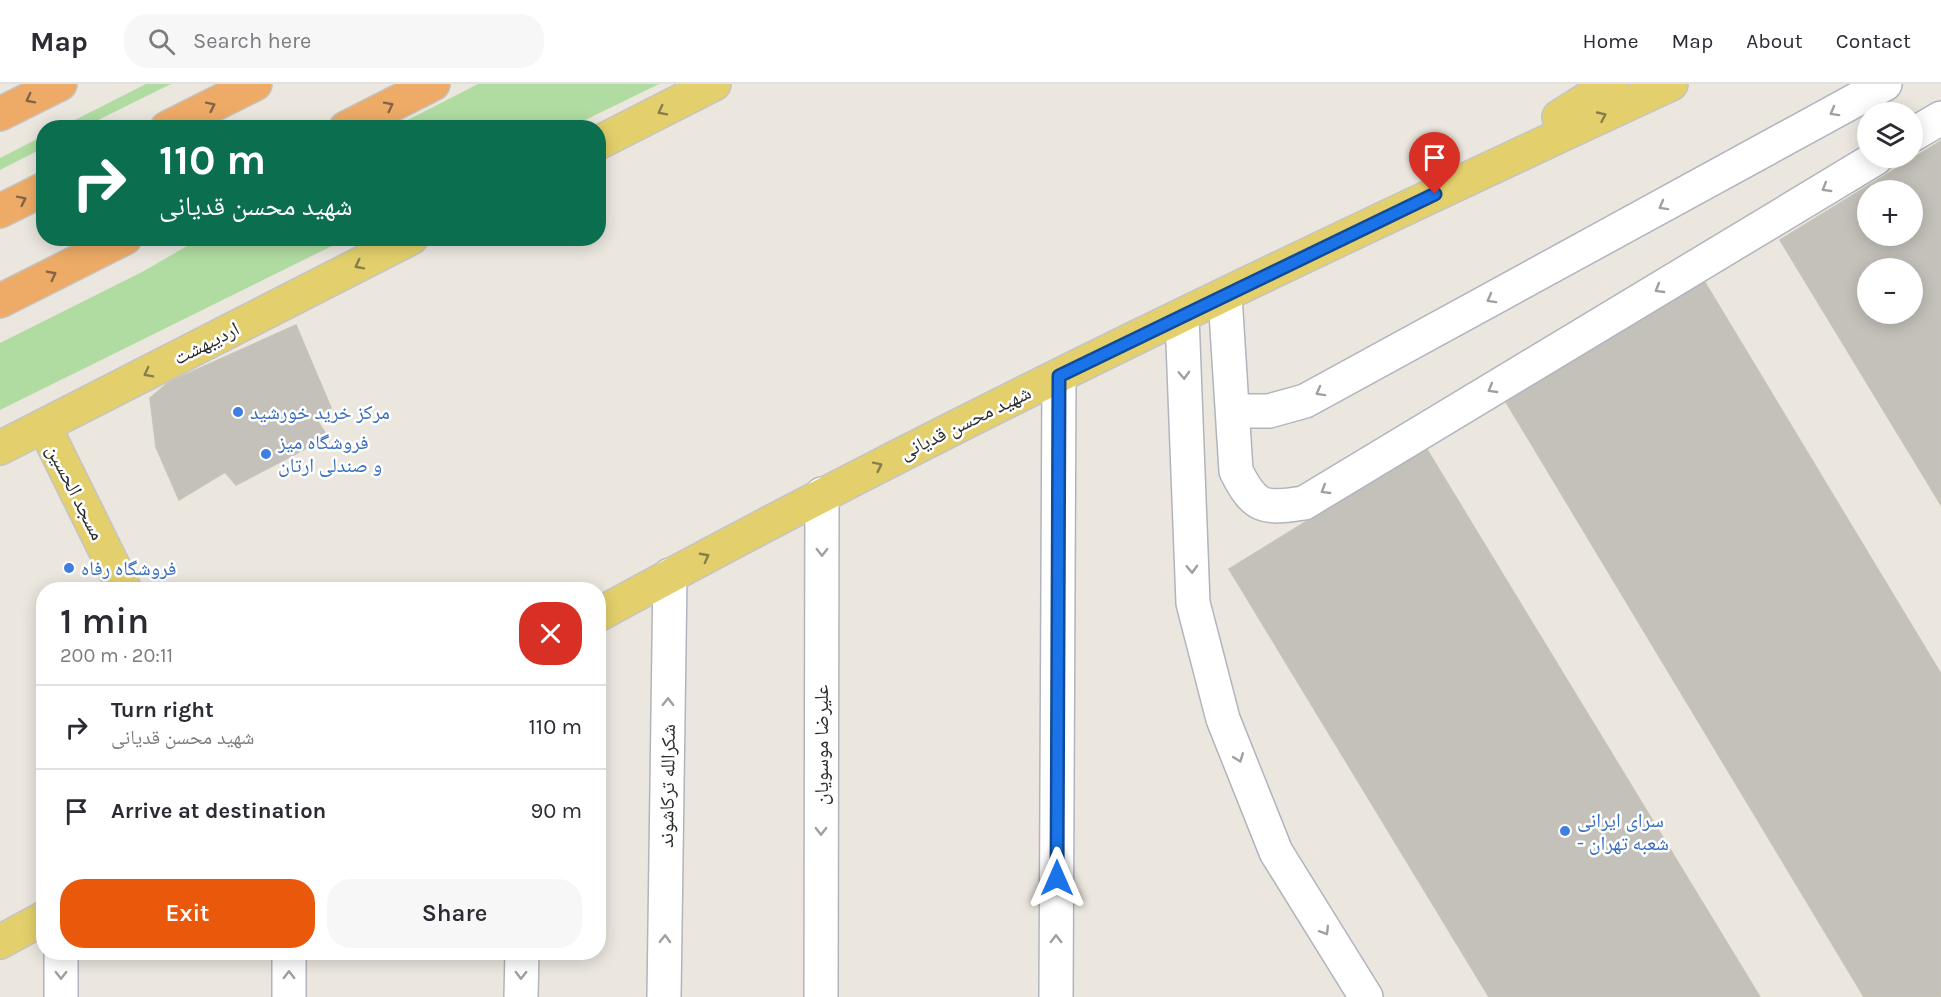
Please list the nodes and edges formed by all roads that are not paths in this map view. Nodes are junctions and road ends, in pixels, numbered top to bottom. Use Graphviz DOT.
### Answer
graph roads {
  1 [pos="60,84"];
  2 [pos="255,84"];
  3 [pos="433,84"];
  4 [pos="714,84"];
  5 [pos="1611,84"];
  6 [pos="1671,84"];
  7 [pos="1885,84"];
  8 [pos="0,114"];
  9 [pos="1941,118"];
  10 [pos="183,120"];
  11 [pos="362,120"];
  12 [pos="1923,129"];
  13 [pos="606,139"];
  14 [pos="1859,168"];
  15 [pos="36,193"];
  16 [pos="1435,194"];
  17 [pos="0,211"];
  18 [pos="109,246"];
  19 [pos="395,246"];
  20 [pos="1226,296"];
  21 [pos="0,301"];
  22 [pos="1182,316"];
  23 [pos="1059,376"];
  24 [pos="1234,411"];
  25 [pos="44,426"];
  26 [pos="0,448"];
  27 [pos="822,494"];
  28 [pos="670,576"];
  29 [pos="121,582"];
  30 [pos="606,611"];
  31 [pos="36,922"];
  32 [pos="0,942"];
  33 [pos="61,960"];
  34 [pos="289,960"];
  35 [pos="522,960"];
  36 [pos="61,997"];
  37 [pos="289,997"];
  38 [pos="521,997"];
  39 [pos="664,997"];
  40 [pos="821,997"];
  41 [pos="1056,997"];
  42 [pos="1366,997"];
  1 -- 8 [label="highway, one-way"];
  10 -- 2 [label="highway, one-way"];
  11 -- 3 [label="highway, one-way"];
  4 -- 13 [label="main road, one-way"];
  5 -- 16 [label="main road"];
  16 -- 6 [label="main road, one-way"];
  7 -- 24 [label="street, one-way"];
  9 -- 12 [label="street"];
  14 -- 24 [label="street, one-way"];
  17 -- 15 [label="highway, one-way"];
  16 -- 20 [label="main road, شهید محسن قدیانی"];
  21 -- 18 [label="highway, one-way"];
  19 -- 25 [label="main road, اردیبهشت, one-way"];
  20 -- 22 [label="main road, شهید محسن قدیانی"];
  20 -- 24 [label="street"];
  22 -- 23 [label="main road, شهید محسن قدیانی"];
  22 -- 42 [label="street, one-way"];
  27 -- 23 [label="main road, شهید محسن قدیانی, one-way"];
  41 -- 23 [label="street, one-way"];
  25 -- 26 [label="main road, اردیبهشت"];
  25 -- 29 [label="main road, مسجد الحسین"];
  28 -- 27 [label="main road, شهید محسن قدیانی, one-way"];
  27 -- 40 [label="street, علیرضا موسویان, one-way"];
  28 -- 30 [label="main road, شهید محسن قدیانی"];
  39 -- 28 [label="street, شکرالله ترکاشوند, one-way"];
  31 -- 32 [label="main road"];
  33 -- 36 [label="street, one-way"];
  37 -- 34 [label="street, one-way"];
  35 -- 38 [label="street, one-way"];
}
